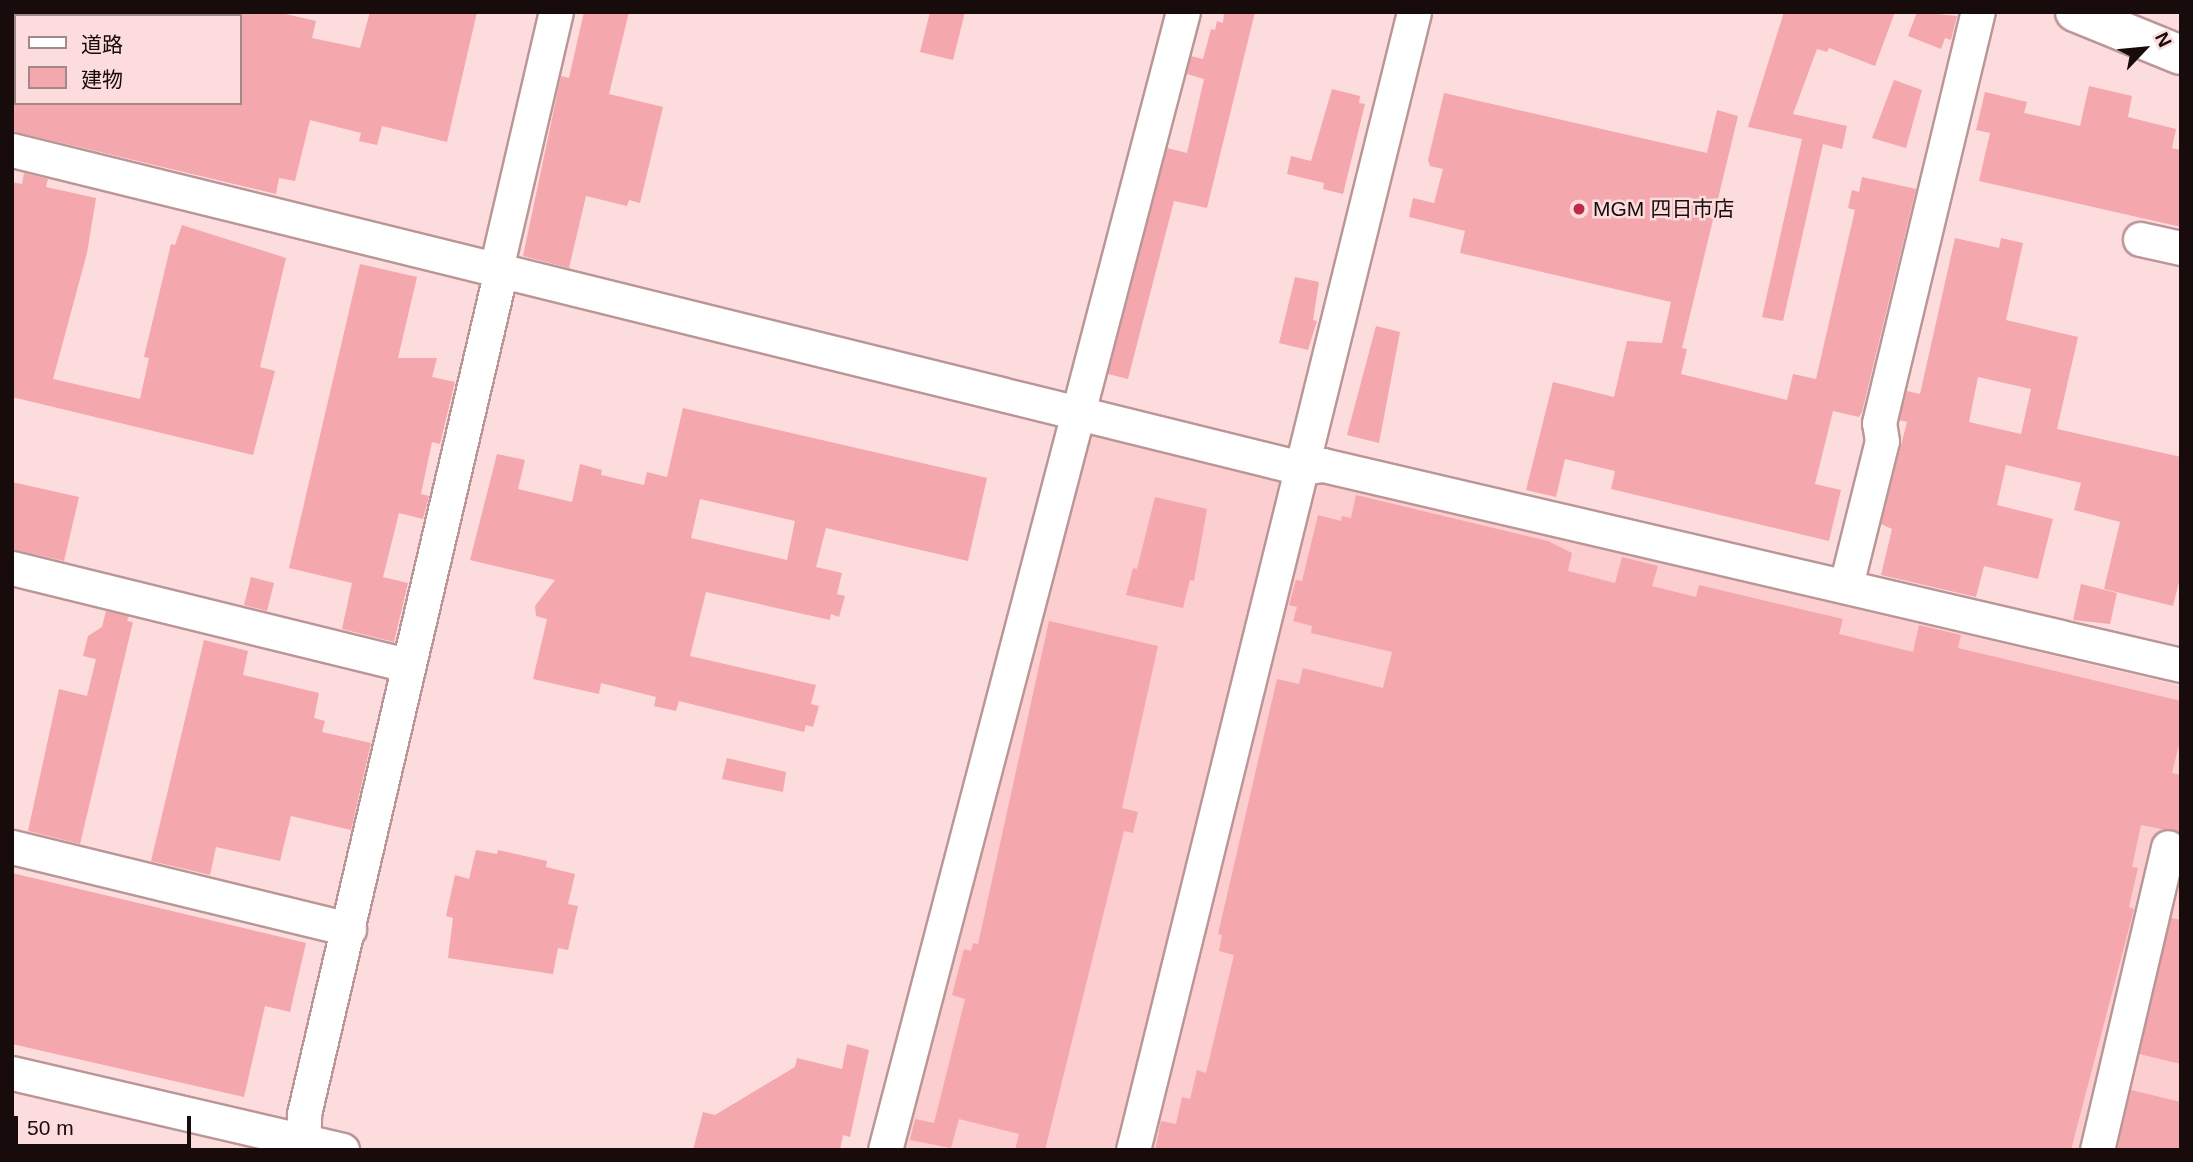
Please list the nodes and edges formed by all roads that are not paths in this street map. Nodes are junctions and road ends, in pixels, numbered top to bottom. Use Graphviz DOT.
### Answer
graph roads {
  1 [pos="556,12"];
  2 [pos="1414,12"];
  3 [pos="1978,12"];
  4 [pos="2075,12"];
  5 [pos="1181,13"];
  6 [pos="2122,21"];
  7 [pos="2181,55"];
  8 [pos="12,150"];
  9 [pos="2140,239"];
  10 [pos="2181,248"];
  11 [pos="498,270"];
  12 [pos="1079,413"];
  13 [pos="1301,468"];
  14 [pos="12,568"];
  15 [pos="1846,585"];
  16 [pos="2181,665"];
  17 [pos="408,666"];
  18 [pos="12,847"];
  19 [pos="2168,847"];
  20 [pos="349,929"];
  21 [pos="12,1073"];
  22 [pos="304,1145"];
  23 [pos="342,1150"];
  24 [pos="885,1150"];
  25 [pos="1133,1150"];
  26 [pos="2097,1150"];
  1 -- 11 [label="street"];
  2 -- 13 [label="street"];
  3 -- 15 [label="street"];
  4 -- 6 [label="highway"];
  5 -- 12 [label="street"];
  6 -- 7 [label="highway"];
  8 -- 11 [label="street"];
  9 -- 10 [label="street"];
  11 -- 12 [label="street"];
  11 -- 17 [label="street"];
  12 -- 13 [label="street"];
  12 -- 24 [label="street"];
  13 -- 15 [label="street"];
  13 -- 25 [label="street"];
  14 -- 17 [label="street"];
  15 -- 16 [label="street"];
  17 -- 20 [label="street"];
  18 -- 20 [label="street"];
  19 -- 26 [label="street"];
  20 -- 22 [label="street"];
  21 -- 22 [label="street"];
  22 -- 23 [label="street"];
}
